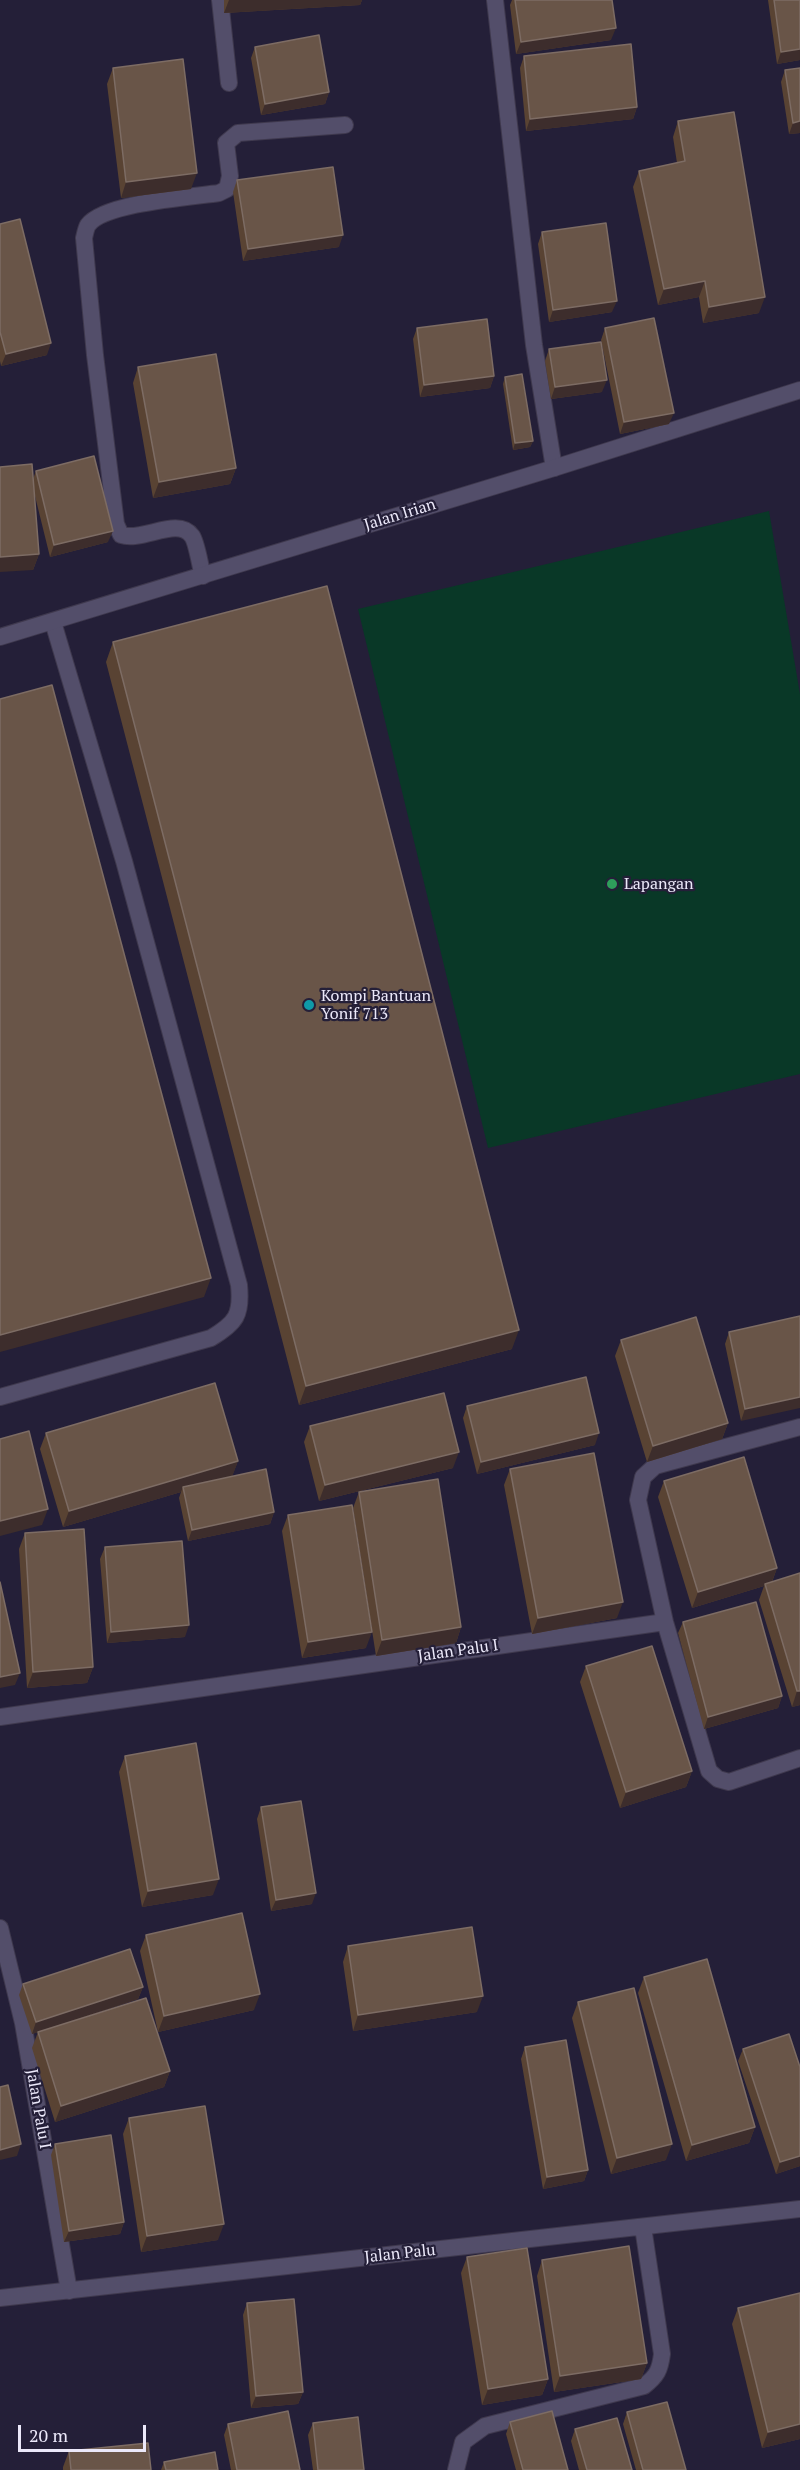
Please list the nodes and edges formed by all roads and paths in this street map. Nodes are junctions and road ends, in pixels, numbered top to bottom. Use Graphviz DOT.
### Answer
graph roads {
  1 [pos="220,0"];
  2 [pos="495,0"];
  3 [pos="229,83"];
  4 [pos="345,125"];
  5 [pos="800,390"];
  6 [pos="554,468"];
  7 [pos="203,576"];
  8 [pos="53,622"];
  9 [pos="0,637"];
  10 [pos="0,1396"];
  11 [pos="800,1427"];
  12 [pos="665,1622"];
  13 [pos="0,1717"];
  14 [pos="800,1758"];
  15 [pos="0,1928"];
  16 [pos="800,2209"];
  17 [pos="643,2227"];
  18 [pos="69,2291"];
  19 [pos="0,2298"];
  20 [pos="456,2470"];
  1 -- 3 [label="street"];
  2 -- 6 [label="street"];
  4 -- 7 [label="street"];
  5 -- 6 [label="street, Jalan Irian"];
  6 -- 7 [label="street, Jalan Irian"];
  7 -- 8 [label="street, Jalan Irian"];
  8 -- 9 [label="street, Jalan Irian"];
  8 -- 10 [label="street"];
  11 -- 12 [label="street"];
  12 -- 13 [label="street, Jalan Palu I"];
  12 -- 14 [label="street"];
  15 -- 18 [label="street, Jalan Palu I"];
  16 -- 17 [label="street, Jalan Palu"];
  17 -- 18 [label="street, Jalan Palu"];
  17 -- 20 [label="street"];
  18 -- 19 [label="street, Jalan Palu"];
}
